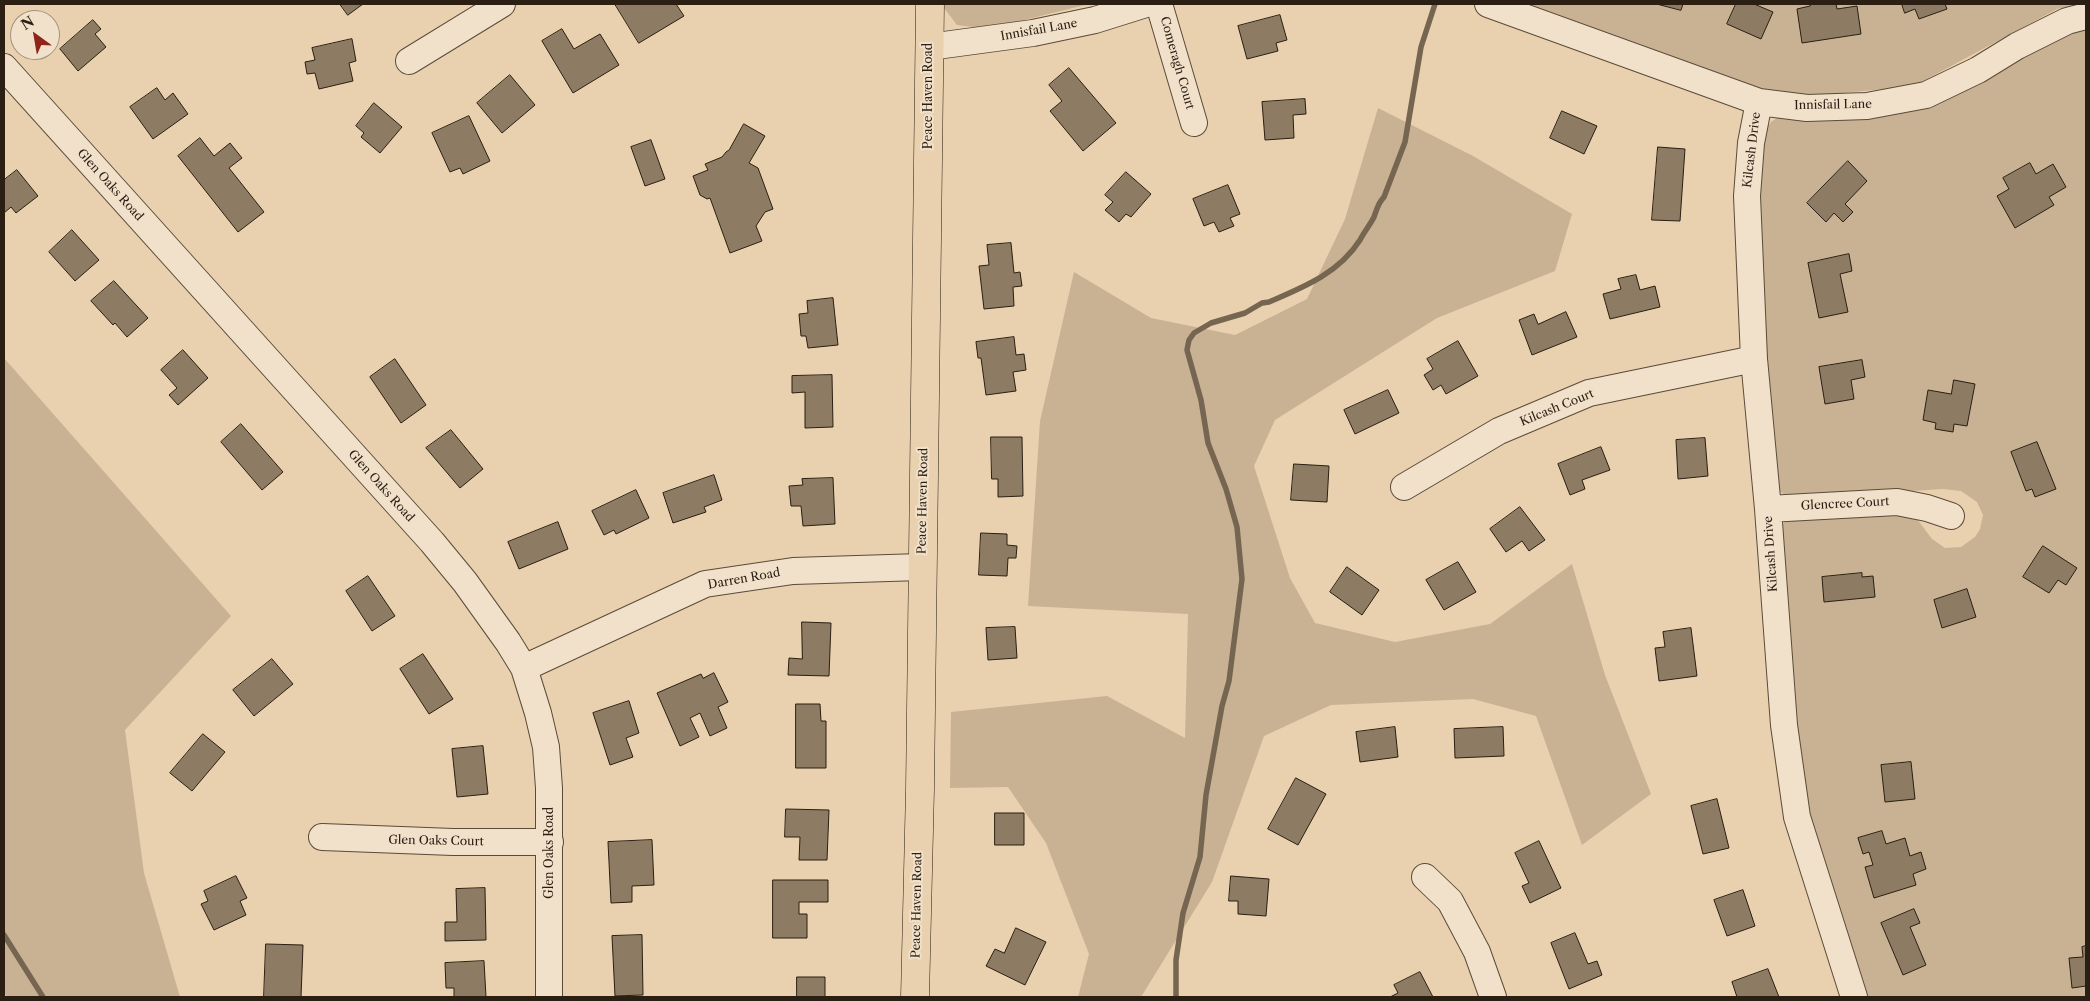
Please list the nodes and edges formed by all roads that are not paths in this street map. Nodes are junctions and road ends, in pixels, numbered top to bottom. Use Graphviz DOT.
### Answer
graph roads {
  1 [pos="502,4"];
  2 [pos="930,4"];
  3 [pos="1146,4"];
  4 [pos="1159,4"];
  5 [pos="1488,4"];
  6 [pos="2086,16"];
  7 [pos="930,46"];
  8 [pos="409,61"];
  9 [pos="4,67"];
  10 [pos="1759,102"];
  11 [pos="1194,123"];
  12 [pos="1754,359"];
  13 [pos="1404,487"];
  14 [pos="1768,509"];
  15 [pos="1951,516"];
  16 [pos="921,567"];
  17 [pos="524,668"];
  18 [pos="322,837"];
  19 [pos="550,842"];
  20 [pos="1425,877"];
  21 [pos="548,997"];
  22 [pos="915,997"];
  23 [pos="1493,997"];
  24 [pos="1854,997"];
  1 -- 8 [label="street"];
  2 -- 7 [label="main road, Peace Haven Road"];
  3 -- 7 [label="street, Innisfail Lane"];
  4 -- 11 [label="street, Comeragh Court"];
  5 -- 10 [label="street, Innisfail Lane"];
  6 -- 10 [label="street, Innisfail Lane"];
  7 -- 16 [label="main road, Peace Haven Road"];
  9 -- 17 [label="street, Glen Oaks Road"];
  10 -- 12 [label="street, Kilcash Drive"];
  12 -- 13 [label="street, Kilcash Court"];
  12 -- 14 [label="street, Kilcash Drive"];
  14 -- 15 [label="street, Glencree Court"];
  14 -- 24 [label="street, Kilcash Drive"];
  16 -- 17 [label="street, Darren Road"];
  16 -- 22 [label="main road, Peace Haven Road"];
  17 -- 19 [label="street, Glen Oaks Road"];
  18 -- 19 [label="street, Glen Oaks Court"];
  19 -- 21 [label="street, Glen Oaks Road"];
  20 -- 23 [label="street"];
}
